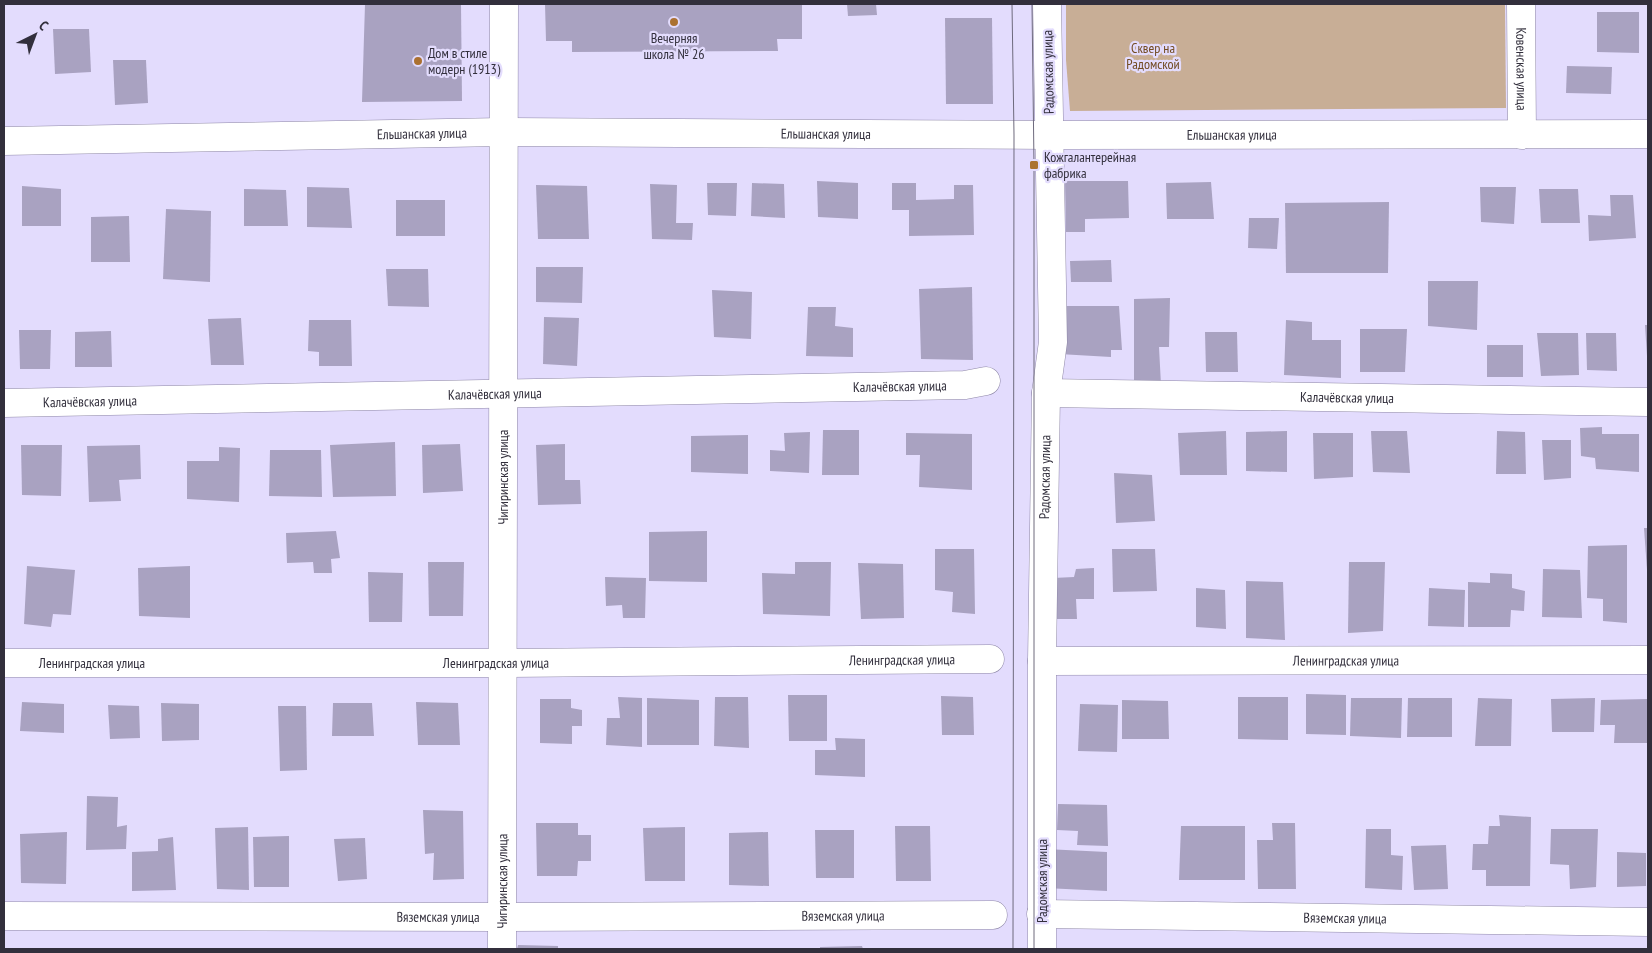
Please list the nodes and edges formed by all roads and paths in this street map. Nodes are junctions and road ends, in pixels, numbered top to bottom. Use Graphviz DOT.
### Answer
graph roads {
  1 [pos="504,4"];
  2 [pos="1047,4"];
  3 [pos="1521,4"];
  4 [pos="502,132"];
  5 [pos="1648,134"];
  6 [pos="1049,135"];
  7 [pos="1522,136"];
  8 [pos="4,141"];
  9 [pos="986,381"];
  10 [pos="1046,393"];
  11 [pos="502,395"];
  12 [pos="1648,402"];
  13 [pos="4,403"];
  14 [pos="990,659"];
  15 [pos="1648,660"];
  16 [pos="1042,661"];
  17 [pos="4,663"];
  18 [pos="502,663"];
  19 [pos="1041,914"];
  20 [pos="993,915"];
  21 [pos="4,916"];
  22 [pos="502,917"];
  23 [pos="1648,922"];
  24 [pos="502,949"];
  25 [pos="1042,949"];
  1 -- 4 [label="street, Чигиринская улица"];
  2 -- 6 [label="street, Радомская улица"];
  3 -- 7 [label="street, Ковенская улица"];
  4 -- 6 [label="street, Ельшанская улица"];
  4 -- 8 [label="street, Ельшанская улица"];
  4 -- 11 [label="street, Чигиринская улица"];
  5 -- 7 [label="street, Ельшанская улица"];
  6 -- 7 [label="street, Ельшанская улица"];
  6 -- 10 [label="street, Радомская улица"];
  9 -- 11 [label="street, Калачёвская улица"];
  10 -- 12 [label="street, Калачёвская улица"];
  10 -- 16 [label="street, Радомская улица"];
  11 -- 13 [label="street, Калачёвская улица"];
  11 -- 18 [label="street, Чигиринская улица"];
  14 -- 18 [label="street, Ленинградская улица"];
  15 -- 16 [label="street, Ленинградская улица"];
  16 -- 19 [label="street, Радомская улица"];
  17 -- 18 [label="street, Ленинградская улица"];
  18 -- 22 [label="street, Чигиринская улица"];
  19 -- 23 [label="street, Вяземская улица"];
  19 -- 25 [label="street, Радомская улица"];
  20 -- 22 [label="street, Вяземская улица"];
  21 -- 22 [label="street, Вяземская улица"];
  22 -- 24 [label="street, Чигиринская улица"];
}
